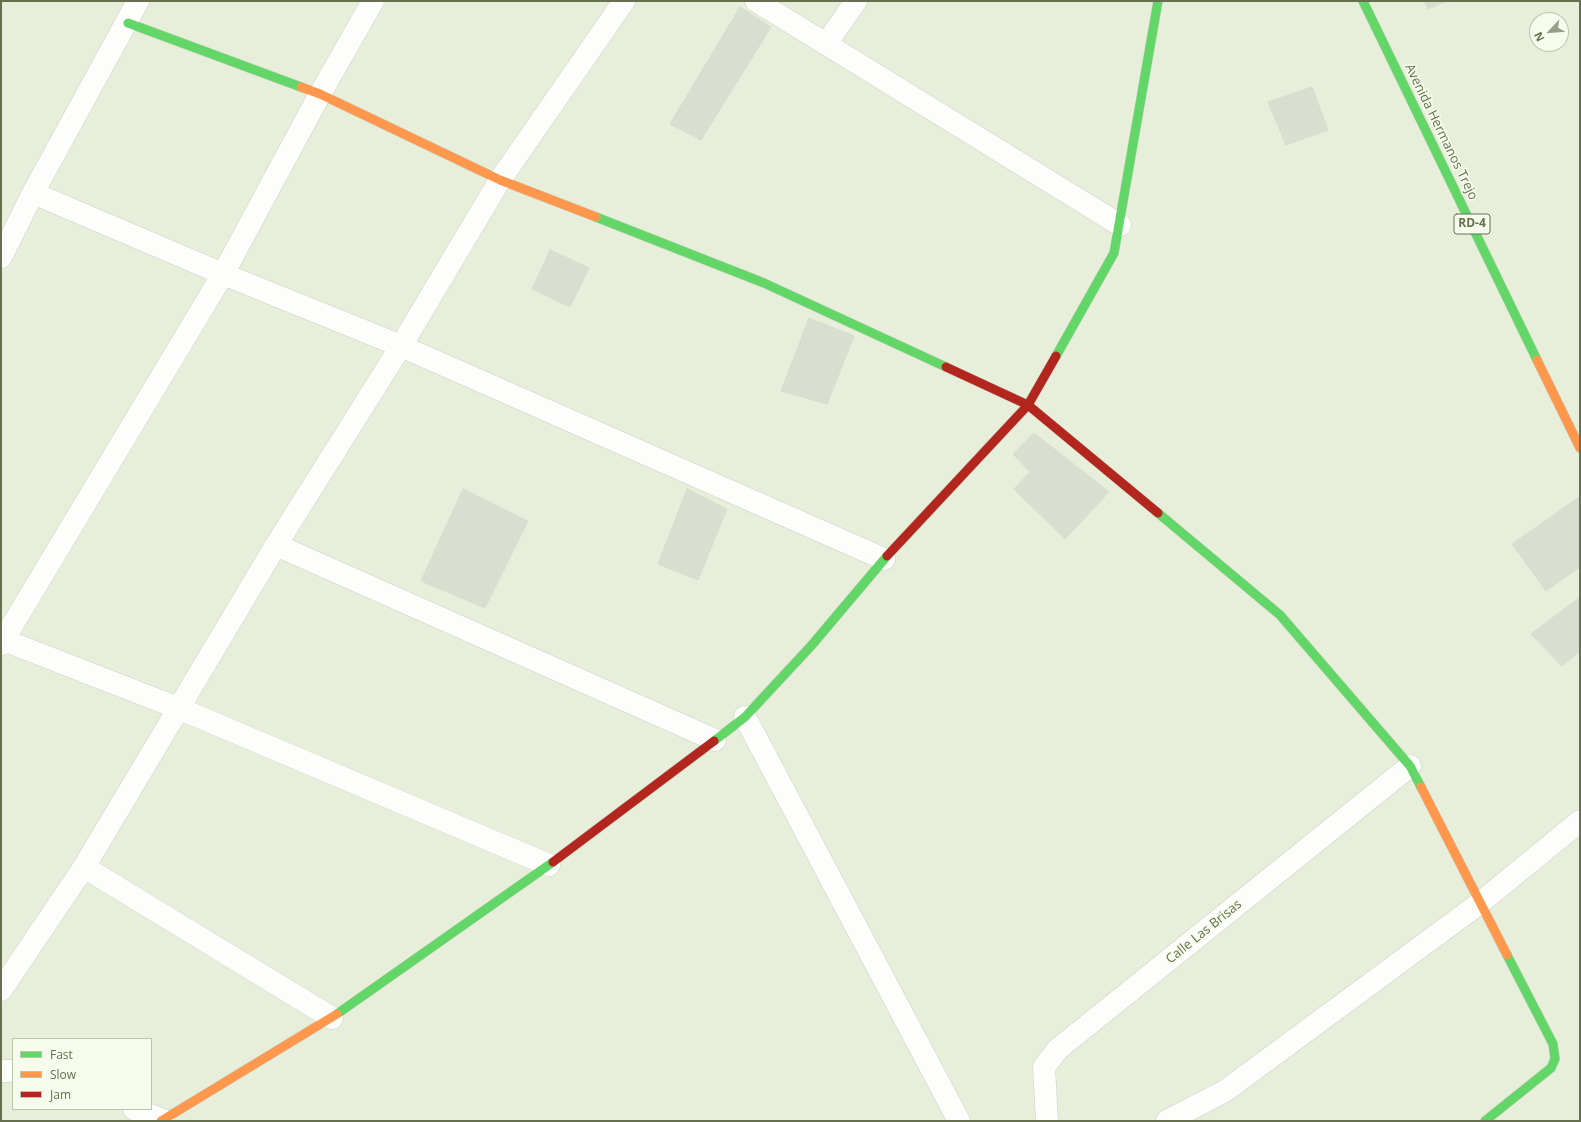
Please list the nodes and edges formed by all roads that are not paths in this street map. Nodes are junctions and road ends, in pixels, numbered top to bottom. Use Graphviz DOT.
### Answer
graph roads {
  1 [pos="138,1"];
  2 [pos="373,1"];
  3 [pos="624,1"];
  4 [pos="756,1"];
  5 [pos="856,1"];
  6 [pos="1158,1"];
  7 [pos="1363,1"];
  8 [pos="128,22"];
  9 [pos="826,44"];
  10 [pos="320,94"];
  11 [pos="500,180"];
  12 [pos="33,192"];
  13 [pos="1120,225"];
  14 [pos="1,257"];
  15 [pos="223,274"];
  16 [pos="401,346"];
  17 [pos="1028,405"];
  18 [pos="1580,448"];
  19 [pos="276,544"];
  20 [pos="884,560"];
  21 [pos="2,641"];
  22 [pos="178,708"];
  23 [pos="745,717"];
  24 [pos="715,740"];
  25 [pos="1410,766"];
  26 [pos="1580,821"];
  27 [pos="549,865"];
  28 [pos="84,867"];
  29 [pos="1480,903"];
  30 [pos="1,990"];
  31 [pos="332,1018"];
  32 [pos="1,1070"];
  33 [pos="12,1071"];
  34 [pos="137,1110"];
  35 [pos="162,1120"];
  36 [pos="959,1121"];
  37 [pos="1047,1121"];
  38 [pos="1167,1121"];
  39 [pos="1485,1121"];
  1 -- 8 [label="street"];
  2 -- 10 [label="street"];
  3 -- 11 [label="street"];
  4 -- 9 [label="street"];
  5 -- 9 [label="street"];
  6 -- 13 [label="street"];
  7 -- 18 [label="street, Avenida Hermanos Trejo / RD-4"];
  8 -- 10 [label="street"];
  8 -- 12 [label="street"];
  9 -- 13 [label="street"];
  10 -- 11 [label="street"];
  10 -- 15 [label="street"];
  11 -- 16 [label="street"];
  11 -- 17 [label="street"];
  12 -- 14 [label="street"];
  12 -- 15 [label="street"];
  13 -- 17 [label="street"];
  15 -- 16 [label="street"];
  15 -- 21 [label="street"];
  16 -- 19 [label="street"];
  16 -- 20 [label="street"];
  17 -- 20 [label="street"];
  17 -- 25 [label="street"];
  19 -- 22 [label="street"];
  19 -- 24 [label="street"];
  20 -- 23 [label="street"];
  21 -- 22 [label="street"];
  22 -- 27 [label="street"];
  22 -- 28 [label="street"];
  23 -- 24 [label="street"];
  23 -- 36 [label="street"];
  24 -- 27 [label="street"];
  25 -- 29 [label="street"];
  25 -- 37 [label="street, Calle Las Brisas"];
  26 -- 29 [label="street"];
  27 -- 31 [label="street"];
  28 -- 30 [label="street"];
  28 -- 31 [label="street"];
  29 -- 38 [label="street"];
  29 -- 39 [label="street"];
  31 -- 35 [label="street"];
  32 -- 33 [label="street"];
  34 -- 35 [label="street"];
}
